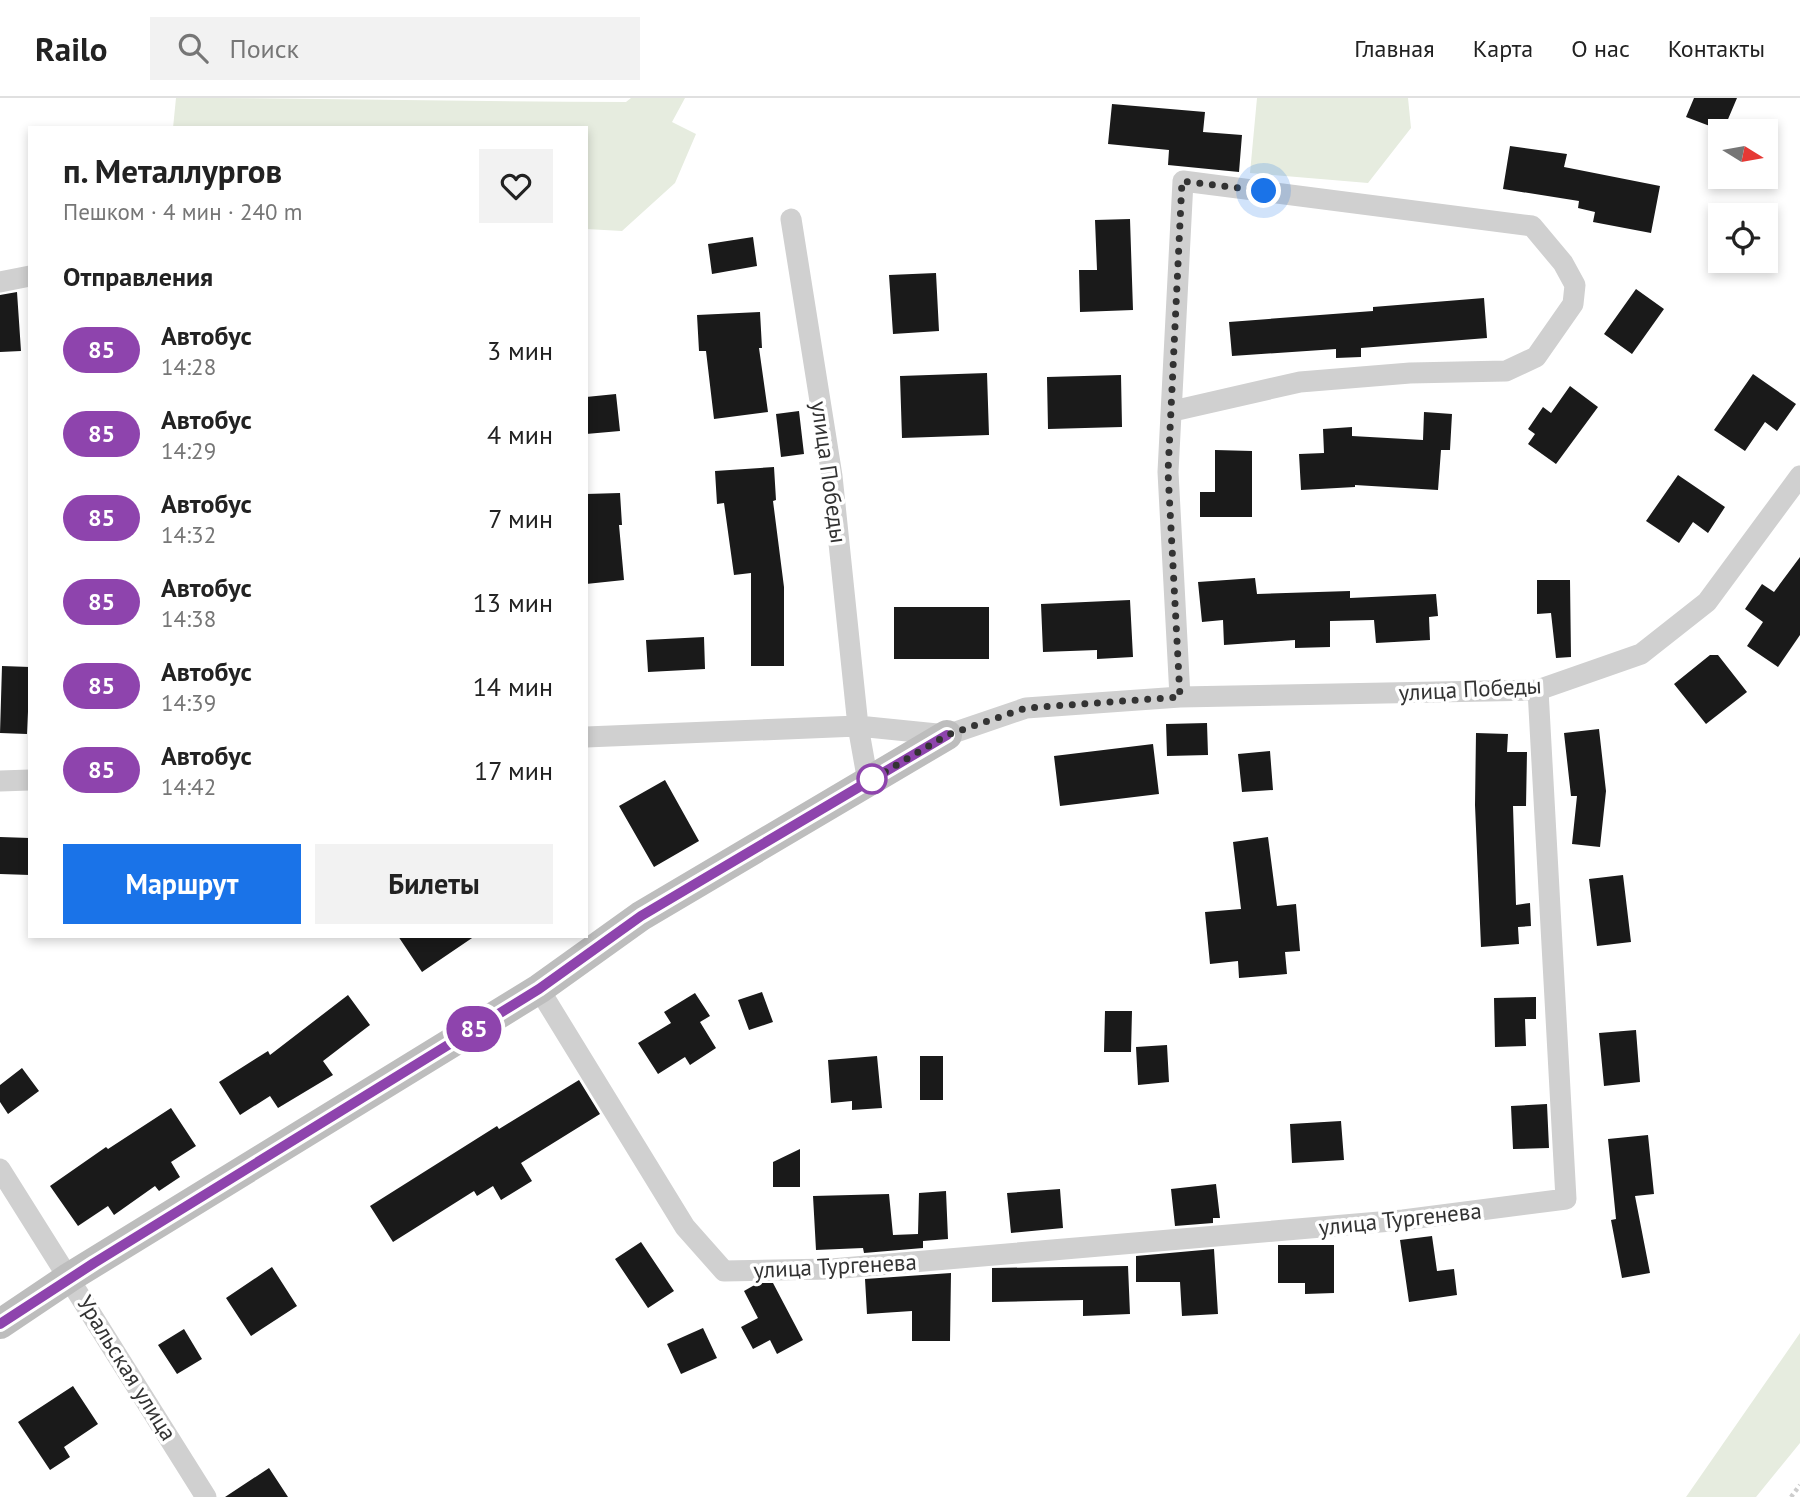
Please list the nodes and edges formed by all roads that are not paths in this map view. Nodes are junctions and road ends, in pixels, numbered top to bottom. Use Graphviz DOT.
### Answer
graph roads {
  1 [pos="791,219"];
  2 [pos="28,276"];
  3 [pos="0,282"];
  4 [pos="1173,411"];
  5 [pos="1800,476"];
  6 [pos="1538,690"];
  7 [pos="1180,697"];
  8 [pos="858,726"];
  9 [pos="947,735"];
  10 [pos="588,737"];
  11 [pos="28,780"];
  12 [pos="0,781"];
  13 [pos="868,782"];
  14 [pos="539,989"];
  15 [pos="0,1169"];
  16 [pos="70,1277"];
  17 [pos="0,1324"];
  18 [pos="206,1497"];
  1 -- 8 [label="street, улица Победы"];
  2 -- 3 [label="street"];
  4 -- 4 [label="street"];
  4 -- 7 [label="street"];
  5 -- 6 [label="street, улица Победы"];
  6 -- 7 [label="street, улица Победы"];
  6 -- 14 [label="street, улица Тургенева"];
  7 -- 9 [label="street, улица Победы"];
  8 -- 9 [label="street, улица Победы"];
  8 -- 10 [label="street, улица Победы"];
  8 -- 13 [label="street"];
  9 -- 13 [label="street"];
  11 -- 12 [label="street"];
  13 -- 14 [label="street"];
  14 -- 16 [label="street"];
  15 -- 16 [label="street, Уральская улица"];
  16 -- 17 [label="street"];
  16 -- 18 [label="street, Уральская улица"];
}
